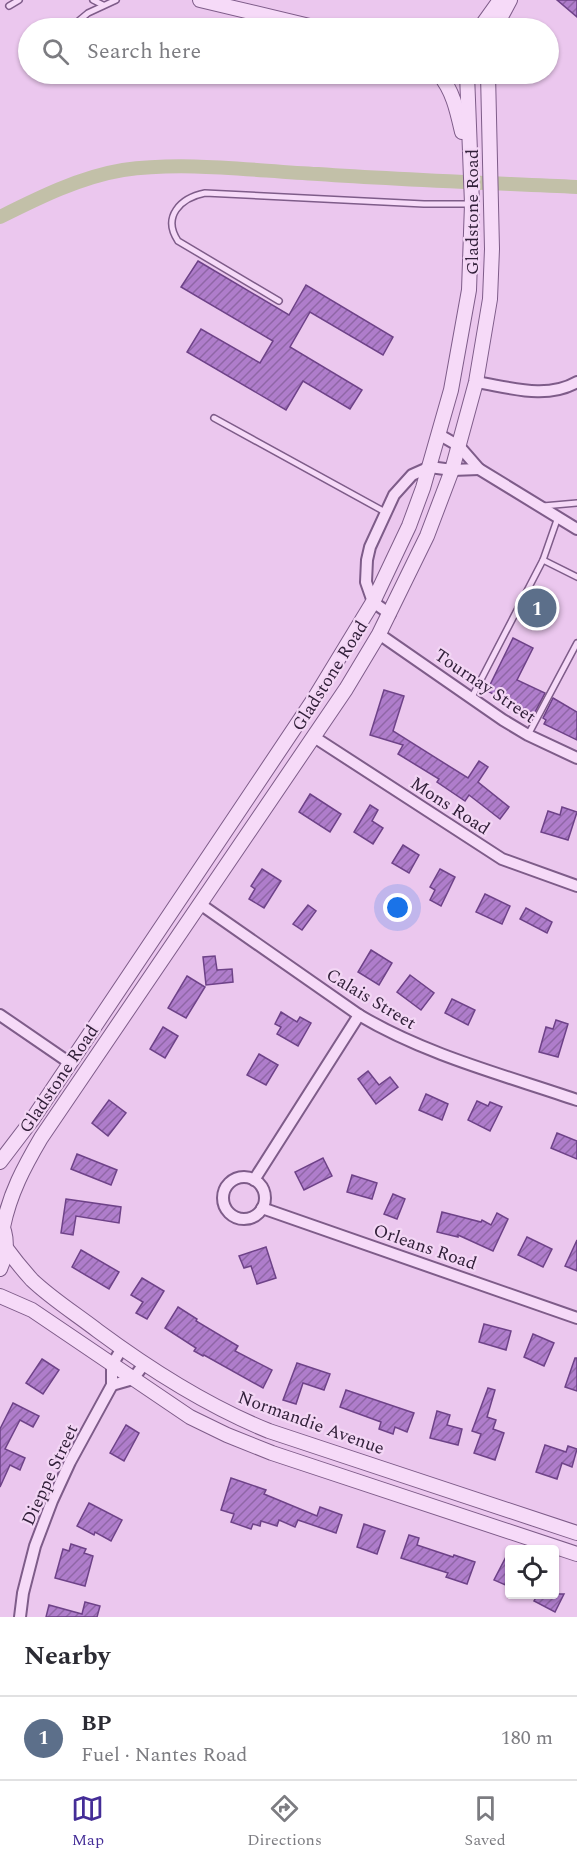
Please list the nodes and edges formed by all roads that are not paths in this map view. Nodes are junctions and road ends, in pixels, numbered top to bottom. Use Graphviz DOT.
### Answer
graph roads {
  1 [pos="19,0"];
  2 [pos="93,0"];
  3 [pos="116,0"];
  4 [pos="200,0"];
  5 [pos="500,0"];
  6 [pos="510,0"];
  7 [pos="103,5"];
  8 [pos="9,6"];
  9 [pos="82,18"];
  10 [pos="276,18"];
  11 [pos="487,18"];
  12 [pos="500,18"];
  13 [pos="447,84"];
  14 [pos="467,84"];
  15 [pos="488,84"];
  16 [pos="470,170"];
  17 [pos="472,198"];
  18 [pos="279,301"];
  19 [pos="457,364"];
  20 [pos="478,367"];
  21 [pos="476,382"];
  22 [pos="577,382"];
  23 [pos="451,390"];
  24 [pos="472,396"];
  25 [pos="214,418"];
  26 [pos="438,434"];
  27 [pos="459,446"];
  28 [pos="430,467"];
  29 [pos="479,469"];
  30 [pos="452,470"];
  31 [pos="577,503"];
  32 [pos="540,506"];
  33 [pos="385,512"];
  34 [pos="558,517"];
  35 [pos="577,529"];
  36 [pos="543,560"];
  37 [pos="577,577"];
  38 [pos="373,602"];
  39 [pos="390,614"];
  40 [pos="379,634"];
  41 [pos="352,637"];
  42 [pos="577,643"];
  43 [pos="370,649"];
  44 [pos="472,697"];
  45 [pos="306,711"];
  46 [pos="324,722"];
  47 [pos="528,735"];
  48 [pos="314,737"];
  49 [pos="288,739"];
  50 [pos="305,749"];
  51 [pos="577,758"];
  52 [pos="193,879"];
  53 [pos="577,886"];
  54 [pos="209,890"];
  55 [pos="200,904"];
  56 [pos="174,906"];
  57 [pos="190,917"];
  58 [pos="0,1015"];
  59 [pos="359,1015"];
  60 [pos="79,1049"];
  61 [pos="94,1060"];
  62 [pos="66,1068"];
  63 [pos="77,1085"];
  64 [pos="577,1100"];
  65 [pos="0,1162"];
  66 [pos="254,1180"];
  67 [pos="262,1208"];
  68 [pos="2,1224"];
  69 [pos="6,1248"];
  70 [pos="0,1269"];
  71 [pos="0,1296"];
  72 [pos="577,1318"];
  73 [pos="122,1348"];
  74 [pos="144,1364"];
  75 [pos="112,1365"];
  76 [pos="133,1379"];
  77 [pos="112,1385"];
  78 [pos="577,1533"];
  79 [pos="574,1553"];
  80 [pos="20,1617"];
  1 -- 8 [label="lane"];
  2 -- 7 [label="lane"];
  3 -- 7 [label="lane"];
  4 -- 10 [label="street"];
  5 -- 11 [label="street"];
  6 -- 12 [label="street"];
  7 -- 9 [label="lane"];
  13 -- 16 [label="street"];
  14 -- 16 [label="street, Gladstone Road"];
  15 -- 20 [label="street, Gladstone Road"];
  16 -- 17 [label="street, Gladstone Road"];
  17 -- 18 [label="lane"];
  17 -- 19 [label="street, Gladstone Road"];
  19 -- 20 [label="street"];
  19 -- 23 [label="street, Gladstone Road"];
  20 -- 21 [label="street, Gladstone Road"];
  21 -- 22 [label="street"];
  21 -- 24 [label="street, Gladstone Road"];
  23 -- 24 [label="street"];
  23 -- 26 [label="street, Gladstone Road"];
  24 -- 27 [label="street, Gladstone Road"];
  25 -- 33 [label="lane"];
  26 -- 27 [label="street"];
  26 -- 28 [label="street, Gladstone Road"];
  27 -- 29 [label="street"];
  27 -- 30 [label="street, Gladstone Road"];
  28 -- 30 [label="street"];
  28 -- 33 [label="street"];
  28 -- 38 [label="street, Gladstone Road"];
  29 -- 30 [label="street"];
  29 -- 32 [label="street"];
  30 -- 39 [label="street, Gladstone Road"];
  31 -- 32 [label="lane"];
  32 -- 34 [label="street"];
  33 -- 38 [label="street"];
  34 -- 35 [label="street"];
  34 -- 36 [label="lane"];
  36 -- 37 [label="lane"];
  36 -- 44 [label="lane"];
  38 -- 39 [label="street"];
  38 -- 41 [label="street, Gladstone Road"];
  39 -- 40 [label="street, Gladstone Road"];
  40 -- 43 [label="street, Gladstone Road"];
  40 -- 44 [label="street, Tournay Street"];
  41 -- 43 [label="street"];
  41 -- 45 [label="street, Gladstone Road"];
  42 -- 47 [label="lane"];
  43 -- 46 [label="street, Gladstone Road"];
  44 -- 47 [label="street, Tournay Street"];
  45 -- 46 [label="street"];
  45 -- 49 [label="street, Gladstone Road"];
  46 -- 48 [label="street, Gladstone Road"];
  47 -- 51 [label="street, Tournay Street"];
  48 -- 50 [label="street, Gladstone Road"];
  48 -- 53 [label="street, Mons Road"];
  49 -- 50 [label="street"];
  49 -- 52 [label="street, Gladstone Road"];
  50 -- 54 [label="street, Gladstone Road"];
  52 -- 54 [label="street"];
  52 -- 56 [label="street, Gladstone Road"];
  54 -- 55 [label="street, Gladstone Road"];
  55 -- 57 [label="street, Gladstone Road"];
  55 -- 59 [label="street, Calais Street"];
  56 -- 57 [label="street"];
  56 -- 60 [label="street, Gladstone Road"];
  57 -- 61 [label="street, Gladstone Road"];
  58 -- 62 [label="street"];
  59 -- 64 [label="street, Calais Street"];
  59 -- 66 [label="street"];
  60 -- 61 [label="street"];
  60 -- 62 [label="street, Gladstone Road"];
  61 -- 63 [label="street, Gladstone Road"];
  62 -- 63 [label="street"];
  62 -- 65 [label="street, Gladstone Road"];
  63 -- 68 [label="street, Gladstone Road"];
  66 -- 67 [label="street"];
  66 -- 67 [label="street"];
  67 -- 72 [label="street, Orleans Road"];
  68 -- 69 [label="street"];
  69 -- 70 [label="street"];
  69 -- 73 [label="street, Normandie Avenue"];
  71 -- 75 [label="street"];
  73 -- 74 [label="street, Normandie Avenue"];
  73 -- 75 [label="street"];
  74 -- 76 [label="street"];
  74 -- 78 [label="street, Normandie Avenue"];
  75 -- 76 [label="street"];
  75 -- 77 [label="street, Dieppe Street"];
  76 -- 77 [label="street"];
  76 -- 79 [label="street"];
  77 -- 80 [label="street, Dieppe Street"];
  78 -- 79 [label="street"];
}
